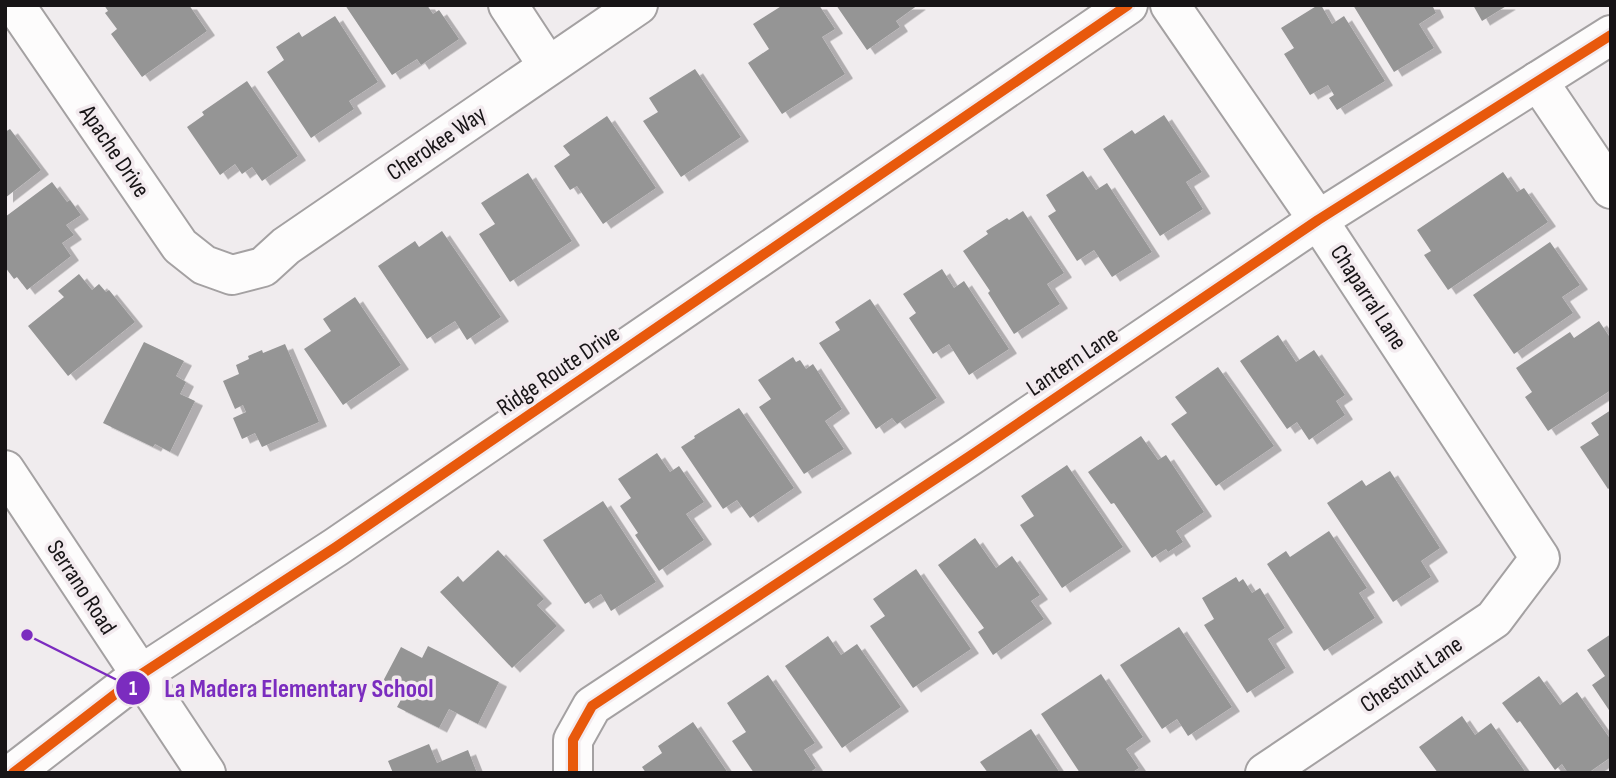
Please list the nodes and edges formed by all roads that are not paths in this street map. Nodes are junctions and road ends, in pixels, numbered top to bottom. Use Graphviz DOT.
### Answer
graph roads {
  1 [pos="15,5"];
  2 [pos="508,5"];
  3 [pos="638,5"];
  4 [pos="1128,5"];
  5 [pos="1170,5"];
  6 [pos="1611,35"];
  7 [pos="548,66"];
  8 [pos="1538,81"];
  9 [pos="1611,189"];
  10 [pos="1318,220"];
  11 [pos="232,275"];
  12 [pos="5,470"];
  13 [pos="1540,558"];
  14 [pos="139,675"];
  15 [pos="573,756"];
  16 [pos="13,773"];
  17 [pos="205,773"];
  18 [pos="1265,773"];
  1 -- 11 [label="street, Apache Drive"];
  2 -- 7 [label="street"];
  3 -- 7 [label="street, Cherokee Way"];
  4 -- 14 [label="street, Ridge Route Drive"];
  5 -- 10 [label="street, Chaparral Lane"];
  6 -- 8 [label="street, Lantern Lane"];
  7 -- 11 [label="street, Cherokee Way"];
  8 -- 9 [label="street"];
  8 -- 10 [label="street, Lantern Lane"];
  10 -- 13 [label="street, Chaparral Lane"];
  10 -- 15 [label="street, Lantern Lane"];
  12 -- 14 [label="street, Serrano Road"];
  13 -- 18 [label="street, Chestnut Lane"];
  14 -- 16 [label="street, Ridge Route Drive"];
  14 -- 17 [label="street, Serrano Road"];
}
